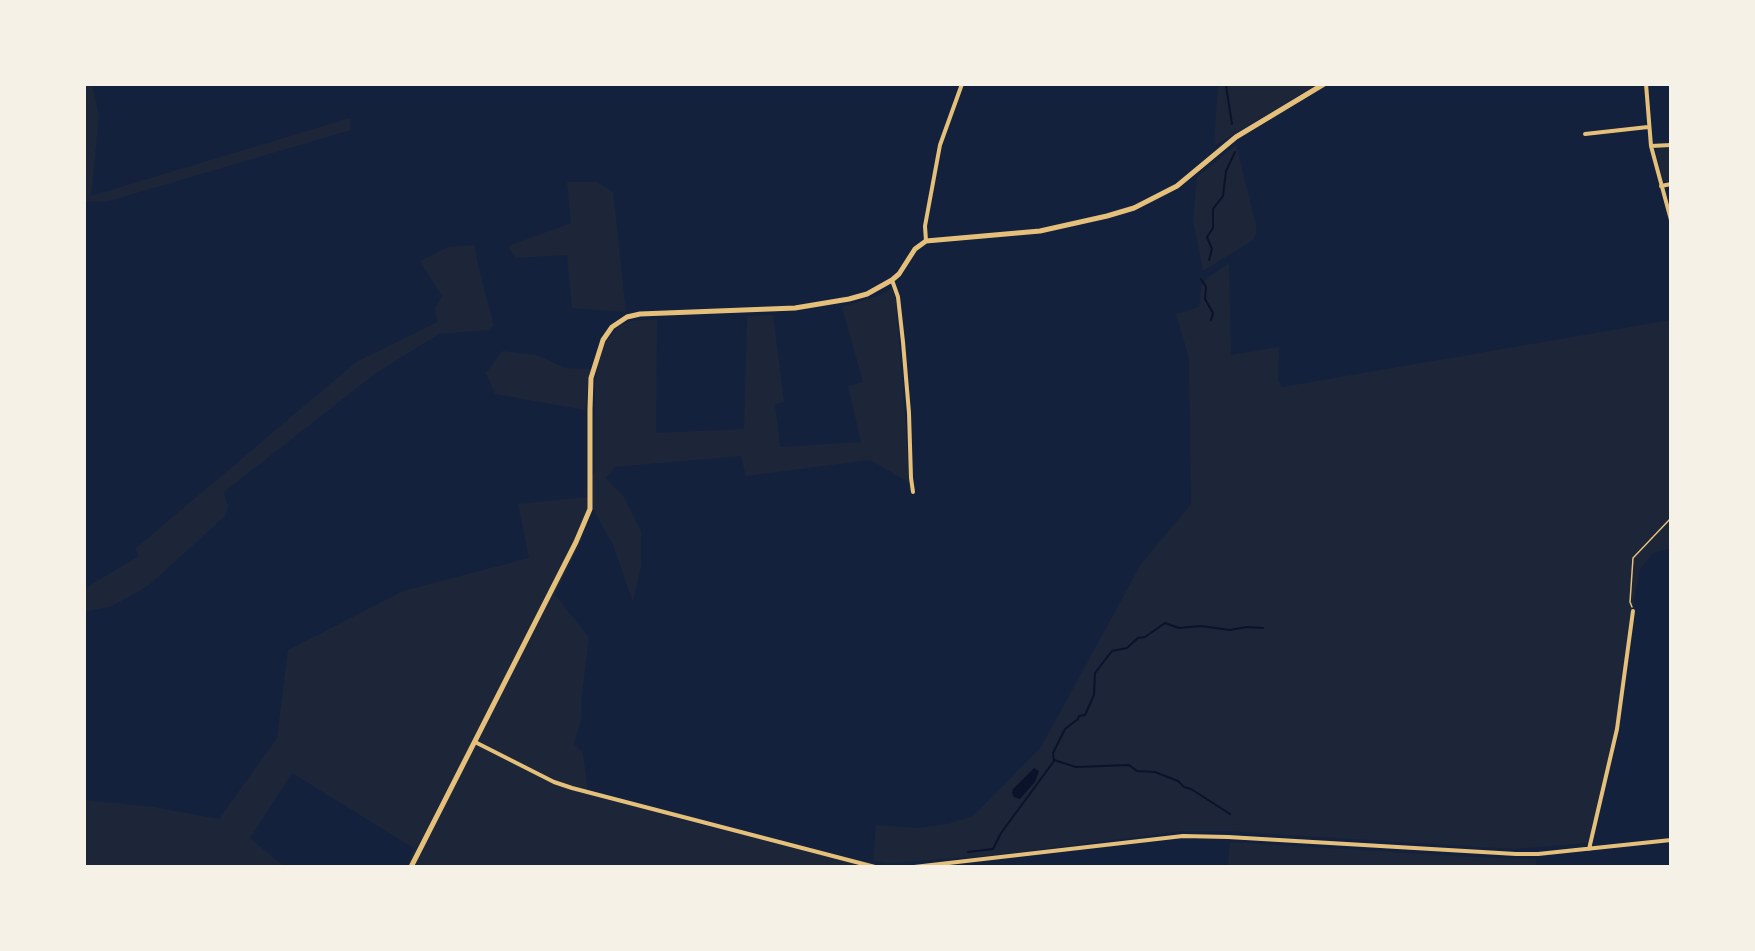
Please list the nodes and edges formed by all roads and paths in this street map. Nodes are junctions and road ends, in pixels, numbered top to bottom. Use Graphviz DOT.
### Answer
graph roads {
  1 [pos="962,84"];
  2 [pos="1324,84"];
  3 [pos="1646,84"];
  4 [pos="1648,127"];
  5 [pos="1586,134"];
  6 [pos="1671,145"];
  7 [pos="1651,146"];
  8 [pos="1671,184"];
  9 [pos="1661,186"];
  10 [pos="1671,220"];
  11 [pos="926,241"];
  12 [pos="892,280"];
  13 [pos="913,492"];
  14 [pos="1671,518"];
  15 [pos="1633,611"];
  16 [pos="475,742"];
  17 [pos="1671,840"];
  18 [pos="1589,849"];
  19 [pos="411,867"];
  20 [pos="875,867"];
  21 [pos="914,867"];
  1 -- 11 [label="street"];
  2 -- 11 [label="main road"];
  3 -- 4 [label="street"];
  4 -- 5 [label="street"];
  4 -- 7 [label="street"];
  6 -- 7 [label="street"];
  7 -- 9 [label="street"];
  8 -- 9 [label="street"];
  9 -- 10 [label="street"];
  11 -- 12 [label="main road"];
  12 -- 13 [label="street"];
  12 -- 16 [label="main road"];
  14 -- 15 [label="path"];
  15 -- 18 [label="street"];
  16 -- 19 [label="main road"];
  16 -- 20 [label="street"];
  17 -- 18 [label="street"];
  18 -- 21 [label="street"];
}
